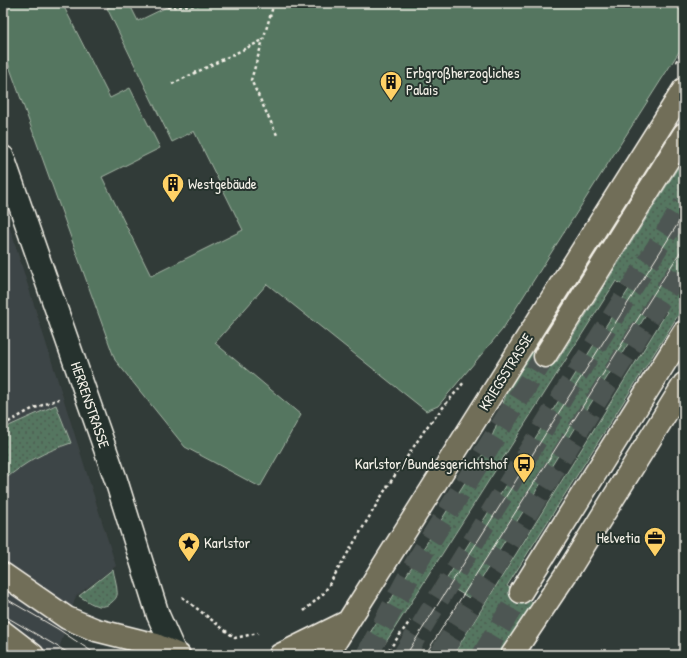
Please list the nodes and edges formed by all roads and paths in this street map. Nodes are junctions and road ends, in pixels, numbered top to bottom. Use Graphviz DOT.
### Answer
graph roads {
  1 [pos="227,3"];
  2 [pos="274,3"];
  3 [pos="368,3"];
  4 [pos="167,7"];
  5 [pos="370,7"];
  6 [pos="263,40"];
  7 [pos="172,84"];
  8 [pos="684,89"];
  9 [pos="278,134"];
  10 [pos="684,134"];
  11 [pos="3,157"];
  12 [pos="684,332"];
  13 [pos="545,356"];
  14 [pos="466,380"];
  15 [pos="684,384"];
  16 [pos="85,391"];
  17 [pos="3,425"];
  18 [pos="3,574"];
  19 [pos="521,592"];
  20 [pos="178,594"];
  21 [pos="303,612"];
  22 [pos="410,621"];
  23 [pos="347,622"];
  24 [pos="264,631"];
  25 [pos="3,632"];
  26 [pos="258,634"];
  27 [pos="260,641"];
  28 [pos="177,654"];
  29 [pos="33,655"];
  30 [pos="280,655"];
  31 [pos="327,655"];
  32 [pos="385,655"];
  33 [pos="512,655"];
  1 -- 4 [label="path"];
  2 -- 6 [label="path"];
  3 -- 5 [label="path"];
  6 -- 7 [label="path"];
  6 -- 9 [label="path"];
  8 -- 23 [label="main road, KRIEGSSTRASSE"];
  10 -- 13 [label="main road"];
  11 -- 16 [label="street, HERRENSTRASSE"];
  12 -- 19 [label="main road"];
  14 -- 21 [label="path"];
  15 -- 33 [label="main road"];
  16 -- 17 [label="path"];
  16 -- 28 [label="street, HERRENSTRASSE"];
  18 -- 28 [label="main road"];
  20 -- 26 [label="path"];
  22 -- 32 [label="path"];
  23 -- 30 [label="main road"];
  23 -- 31 [label="main road, KRIEGSSTRASSE"];
  24 -- 26 [label="path"];
  25 -- 29 [label="main road"];
  26 -- 27 [label="path"];
}
